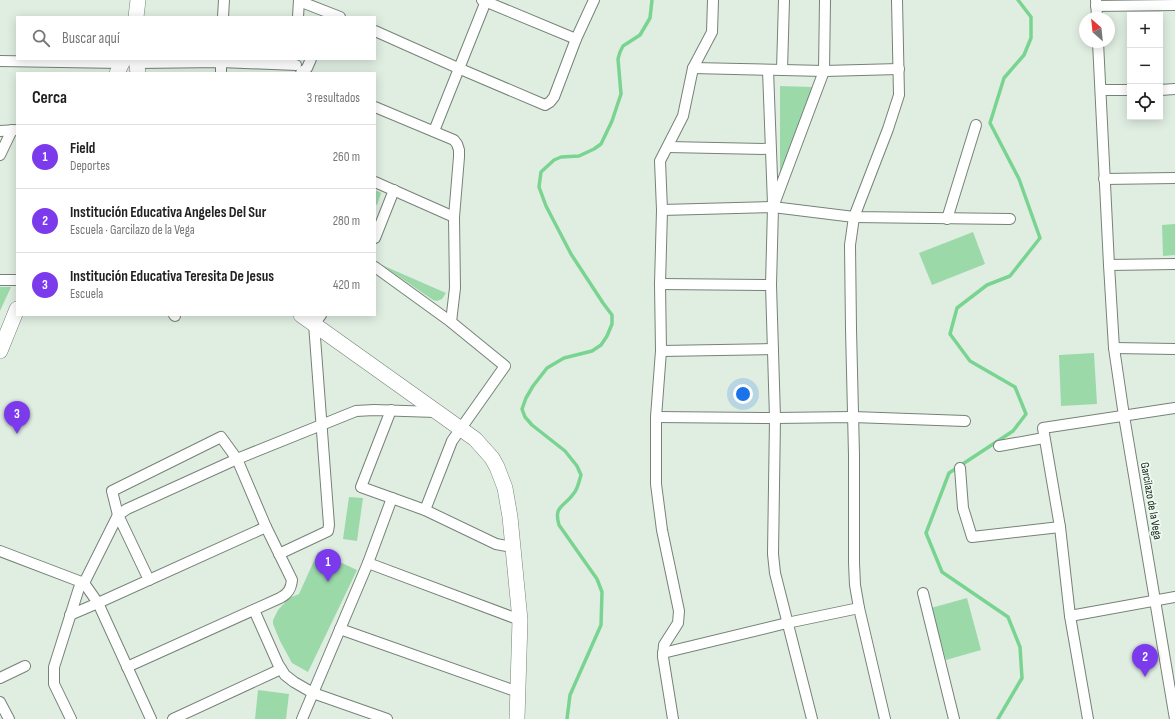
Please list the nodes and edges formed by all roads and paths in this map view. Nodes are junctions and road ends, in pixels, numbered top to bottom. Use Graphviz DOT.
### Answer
graph roads {
  1 [pos="138,0"];
  2 [pos="224,0"];
  3 [pos="594,0"];
  4 [pos="713,0"];
  5 [pos="784,0"];
  6 [pos="825,0"];
  7 [pos="897,0"];
  8 [pos="299,1"];
  9 [pos="484,1"];
  10 [pos="1096,3"];
  11 [pos="1175,5"];
  12 [pos="136,16"];
  13 [pos="223,16"];
  14 [pos="298,16"];
  15 [pos="334,16"];
  16 [pos="376,31"];
  17 [pos="576,39"];
  18 [pos="1098,48"];
  19 [pos="221,60"];
  20 [pos="311,60"];
  21 [pos="0,61"];
  22 [pos="129,65"];
  23 [pos="298,67"];
  24 [pos="458,68"];
  25 [pos="692,68"];
  26 [pos="899,69"];
  27 [pos="768,70"];
  28 [pos="782,70"];
  29 [pos="824,71"];
  30 [pos="221,72"];
  31 [pos="1101,90"];
  32 [pos="1127,90"];
  33 [pos="1163,90"];
  34 [pos="1175,90"];
  35 [pos="376,107"];
  36 [pos="976,125"];
  37 [pos="0,130"];
  38 [pos="15,130"];
  39 [pos="434,131"];
  40 [pos="668,147"];
  41 [pos="770,149"];
  42 [pos="0,155"];
  43 [pos="1175,178"];
  44 [pos="1104,179"];
  45 [pos="376,182"];
  46 [pos="394,190"];
  47 [pos="773,207"];
  48 [pos="662,210"];
  49 [pos="454,216"];
  50 [pos="854,217"];
  51 [pos="947,219"];
  52 [pos="1010,219"];
  53 [pos="376,235"];
  54 [pos="1175,264"];
  55 [pos="1108,265"];
  56 [pos="376,268"];
  57 [pos="0,280"];
  58 [pos="16,280"];
  59 [pos="660,284"];
  60 [pos="771,284"];
  61 [pos="16,312"];
  62 [pos="304,316"];
  63 [pos="318,320"];
  64 [pos="450,322"];
  65 [pos="1114,348"];
  66 [pos="773,349"];
  67 [pos="1175,349"];
  68 [pos="0,351"];
  69 [pos="661,351"];
  70 [pos="1175,408"];
  71 [pos="391,410"];
  72 [pos="438,412"];
  73 [pos="1124,416"];
  74 [pos="656,417"];
  75 [pos="853,417"];
  76 [pos="775,418"];
  77 [pos="965,421"];
  78 [pos="321,425"];
  79 [pos="461,428"];
  80 [pos="1044,438"];
  81 [pos="999,446"];
  82 [pos="237,459"];
  83 [pos="960,468"];
  84 [pos="392,498"];
  85 [pos="425,510"];
  86 [pos="118,515"];
  87 [pos="266,527"];
  88 [pos="1060,527"];
  89 [pos="512,547"];
  90 [pos="0,551"];
  91 [pos="279,554"];
  92 [pos="368,563"];
  93 [pos="149,580"];
  94 [pos="84,583"];
  95 [pos="923,593"];
  96 [pos="1175,597"];
  97 [pos="1155,600"];
  98 [pos="98,603"];
  99 [pos="859,608"];
  100 [pos="254,610"];
  101 [pos="70,615"];
  102 [pos="1070,616"];
  103 [pos="520,620"];
  104 [pos="787,623"];
  105 [pos="340,629"];
  106 [pos="663,653"];
  107 [pos="25,666"];
  108 [pos="127,668"];
  109 [pos="281,669"];
  110 [pos="0,678"];
  111 [pos="518,692"];
  112 [pos="313,693"];
  113 [pos="0,702"];
  114 [pos="9,719"];
  115 [pos="71,719"];
  116 [pos="151,719"];
  117 [pos="173,719"];
  118 [pos="302,719"];
  119 [pos="387,719"];
  120 [pos="517,719"];
  121 [pos="673,719"];
  122 [pos="812,719"];
  123 [pos="885,719"];
  124 [pos="954,719"];
  125 [pos="1088,719"];
  126 [pos="1175,719"];
  1 -- 12 [label="street"];
  2 -- 13 [label="street"];
  3 -- 17 [label="street"];
  4 -- 25 [label="street"];
  5 -- 28 [label="street"];
  6 -- 29 [label="street"];
  7 -- 26 [label="street"];
  8 -- 14 [label="street"];
  8 -- 15 [label="street"];
  9 -- 17 [label="street"];
  9 -- 24 [label="street"];
  10 -- 11 [label="street"];
  16 -- 24 [label="street"];
  17 -- 24 [label="street"];
  18 -- 31 [label="street, Garcilazo de la Vega"];
  19 -- 22 [label="street"];
  19 -- 23 [label="street"];
  19 -- 30 [label="street"];
  20 -- 23 [label="street"];
  21 -- 22 [label="street"];
  24 -- 39 [label="street"];
  25 -- 27 [label="street"];
  25 -- 40 [label="street"];
  26 -- 29 [label="street"];
  26 -- 50 [label="street"];
  27 -- 28 [label="street"];
  27 -- 41 [label="street"];
  28 -- 29 [label="street"];
  29 -- 47 [label="street"];
  31 -- 32 [label="street"];
  31 -- 44 [label="street, Garcilazo de la Vega"];
  33 -- 34 [label="street"];
  35 -- 39 [label="street"];
  36 -- 51 [label="street"];
  37 -- 38 [label="street"];
  38 -- 42 [label="street"];
  39 -- 49 [label="street"];
  40 -- 41 [label="street"];
  40 -- 48 [label="street"];
  41 -- 47 [label="street"];
  43 -- 44 [label="street"];
  44 -- 55 [label="street, Garcilazo de la Vega"];
  45 -- 46 [label="street"];
  46 -- 49 [label="street"];
  46 -- 53 [label="street"];
  47 -- 48 [label="street"];
  47 -- 50 [label="street"];
  47 -- 60 [label="street"];
  48 -- 59 [label="street"];
  49 -- 64 [label="street"];
  50 -- 51 [label="street"];
  50 -- 75 [label="street"];
  51 -- 52 [label="street"];
  54 -- 55 [label="street"];
  55 -- 65 [label="street, Garcilazo de la Vega"];
  56 -- 64 [label="street"];
  57 -- 58 [label="street"];
  59 -- 60 [label="street"];
  59 -- 69 [label="street"];
  60 -- 66 [label="street"];
  61 -- 68 [label="street"];
  62 -- 63 [label="street"];
  63 -- 72 [label="street"];
  63 -- 78 [label="street"];
  64 -- 79 [label="street"];
  65 -- 67 [label="street"];
  65 -- 73 [label="street, Garcilazo de la Vega"];
  66 -- 69 [label="street"];
  66 -- 76 [label="street"];
  69 -- 74 [label="street"];
  70 -- 73 [label="street"];
  71 -- 72 [label="street"];
  71 -- 78 [label="street"];
  71 -- 84 [label="street"];
  72 -- 79 [label="street"];
  73 -- 80 [label="street"];
  73 -- 97 [label="street, Garcilazo de la Vega"];
  74 -- 76 [label="street"];
  74 -- 106 [label="street"];
  75 -- 76 [label="street"];
  75 -- 77 [label="street"];
  75 -- 99 [label="street"];
  76 -- 104 [label="street"];
  78 -- 82 [label="street"];
  78 -- 91 [label="street"];
  79 -- 85 [label="street"];
  79 -- 89 [label="street"];
  80 -- 81 [label="street"];
  80 -- 88 [label="street"];
  82 -- 86 [label="street"];
  82 -- 86 [label="street"];
  82 -- 87 [label="street"];
  83 -- 88 [label="street"];
  84 -- 85 [label="street"];
  84 -- 92 [label="street"];
  85 -- 89 [label="street"];
  86 -- 93 [label="street"];
  86 -- 94 [label="street"];
  87 -- 91 [label="street"];
  87 -- 93 [label="street"];
  88 -- 102 [label="street"];
  89 -- 103 [label="street"];
  90 -- 94 [label="street"];
  91 -- 100 [label="street"];
  92 -- 103 [label="street"];
  92 -- 105 [label="street"];
  93 -- 98 [label="street"];
  94 -- 98 [label="street"];
  94 -- 101 [label="street"];
  95 -- 124 [label="street"];
  96 -- 97 [label="street"];
  97 -- 102 [label="street"];
  97 -- 126 [label="street, Garcilazo de la Vega"];
  98 -- 101 [label="street"];
  98 -- 108 [label="street"];
  99 -- 104 [label="street"];
  99 -- 123 [label="street"];
  100 -- 108 [label="street"];
  100 -- 109 [label="street"];
  101 -- 115 [label="street"];
  102 -- 125 [label="street"];
  103 -- 111 [label="street"];
  104 -- 106 [label="street"];
  104 -- 122 [label="street"];
  105 -- 111 [label="street"];
  105 -- 112 [label="street"];
  106 -- 121 [label="street"];
  107 -- 110 [label="street"];
  108 -- 116 [label="street"];
  109 -- 112 [label="street"];
  109 -- 117 [label="street"];
  111 -- 120 [label="street"];
  112 -- 118 [label="street"];
  112 -- 119 [label="street"];
  113 -- 114 [label="street"];
}
